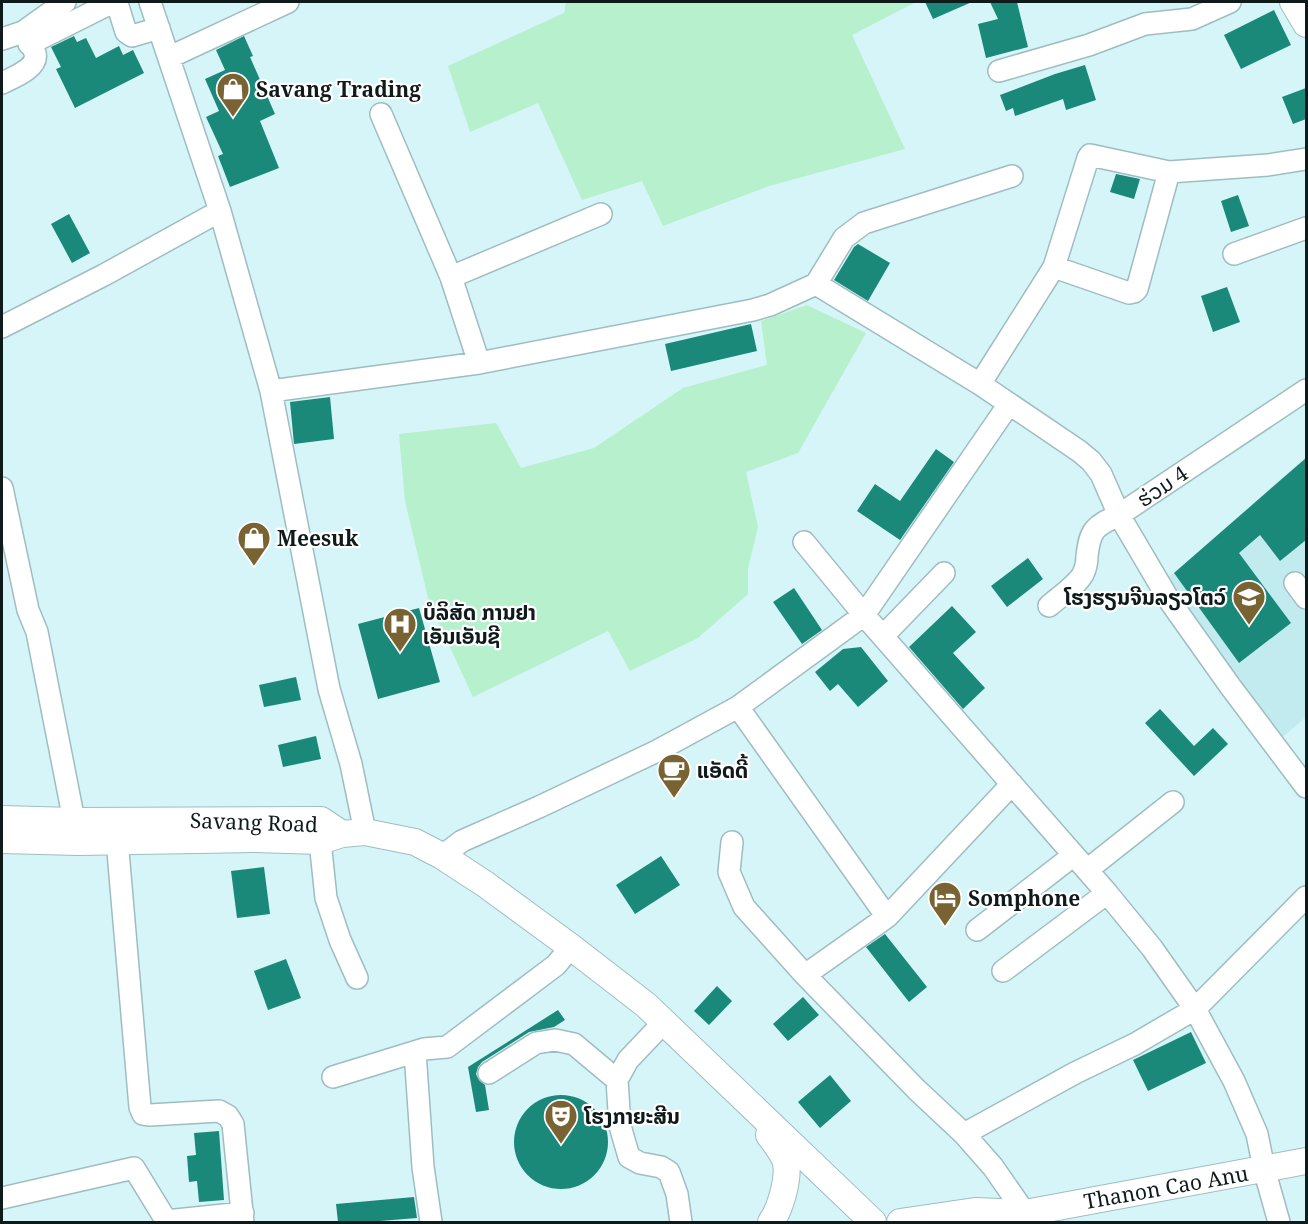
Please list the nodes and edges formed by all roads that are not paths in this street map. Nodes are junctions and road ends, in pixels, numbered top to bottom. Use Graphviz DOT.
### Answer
graph roads {
  1 [pos="65,2"];
  2 [pos="150,2"];
  3 [pos="288,2"];
  4 [pos="1230,2"];
  5 [pos="1293,2"];
  6 [pos="1306,24"];
  7 [pos="159,28"];
  8 [pos="26,38"];
  9 [pos="2,39"];
  10 [pos="170,57"];
  11 [pos="999,71"];
  12 [pos="2,83"];
  13 [pos="381,114"];
  14 [pos="1306,159"];
  15 [pos="1169,172"];
  16 [pos="1012,176"];
  17 [pos="219,211"];
  18 [pos="602,214"];
  19 [pos="1306,228"];
  20 [pos="1234,254"];
  21 [pos="1054,267"];
  22 [pos="451,277"];
  23 [pos="816,284"];
  24 [pos="2,327"];
  25 [pos="479,363"];
  26 [pos="980,384"];
  27 [pos="1306,390"];
  28 [pos="271,391"];
  29 [pos="1009,405"];
  30 [pos="2,488"];
  31 [pos="1119,515"];
  32 [pos="804,542"];
  33 [pos="944,573"];
  34 [pos="1049,606"];
  35 [pos="864,615"];
  36 [pos="883,636"];
  37 [pos="738,707"];
  38 [pos="1012,784"];
  39 [pos="1306,787"];
  40 [pos="1173,802"];
  41 [pos="2,819"];
  42 [pos="76,831"];
  43 [pos="343,836"];
  44 [pos="2,840"];
  45 [pos="117,840"];
  46 [pos="732,842"];
  47 [pos="442,856"];
  48 [pos="1080,862"];
  49 [pos="1107,893"];
  50 [pos="1302,908"];
  51 [pos="887,917"];
  52 [pos="977,930"];
  53 [pos="571,947"];
  54 [pos="1003,971"];
  55 [pos="805,975"];
  56 [pos="357,978"];
  57 [pos="1195,1009"];
  58 [pos="664,1022"];
  59 [pos="415,1052"];
  60 [pos="489,1072"];
  61 [pos="333,1077"];
  62 [pos="617,1080"];
  63 [pos="736,1091"];
  64 [pos="964,1134"];
  65 [pos="1306,1161"];
  66 [pos="1264,1169"];
  67 [pos="2,1198"];
  68 [pos="243,1218"];
  69 [pos="1013,1218"];
  70 [pos="166,1222"];
  71 [pos="431,1222"];
  72 [pos="681,1222"];
  73 [pos="771,1222"];
  74 [pos="873,1222"];
  75 [pos="900,1222"];
  76 [pos="1279,1222"];
  1 -- 8 [label="street"];
  2 -- 7 [label="street"];
  3 -- 10 [label="street"];
  4 -- 11 [label="street"];
  5 -- 6 [label="main road"];
  7 -- 8 [label="street"];
  7 -- 10 [label="street"];
  8 -- 9 [label="street"];
  8 -- 12 [label="street"];
  10 -- 17 [label="street"];
  13 -- 22 [label="street"];
  14 -- 15 [label="street"];
  15 -- 21 [label="street"];
  15 -- 21 [label="street"];
  16 -- 23 [label="street"];
  17 -- 24 [label="street"];
  17 -- 28 [label="street"];
  18 -- 22 [label="street"];
  19 -- 20 [label="street"];
  21 -- 26 [label="street"];
  22 -- 25 [label="street"];
  23 -- 25 [label="street"];
  23 -- 26 [label="street"];
  25 -- 28 [label="street"];
  26 -- 29 [label="street"];
  27 -- 31 [label="street, ຮ່ວມ 4"];
  28 -- 43 [label="street"];
  29 -- 31 [label="street"];
  29 -- 35 [label="street"];
  30 -- 42 [label="street"];
  31 -- 34 [label="street, ຮ່ວມ 4"];
  31 -- 39 [label="street"];
  32 -- 35 [label="street"];
  33 -- 36 [label="street"];
  35 -- 36 [label="street"];
  35 -- 37 [label="street"];
  36 -- 38 [label="street"];
  37 -- 47 [label="street"];
  37 -- 51 [label="street"];
  38 -- 48 [label="street"];
  38 -- 51 [label="street"];
  40 -- 48 [label="street"];
  41 -- 42 [label="main road, Savang Road"];
  42 -- 43 [label="main road, Savang Road"];
  42 -- 44 [label="main road, Savang Road"];
  42 -- 45 [label="main road, Savang Road"];
  43 -- 45 [label="main road, Savang Road"];
  43 -- 47 [label="main road"];
  43 -- 56 [label="street"];
  45 -- 68 [label="street"];
  46 -- 55 [label="street"];
  47 -- 53 [label="main road"];
  48 -- 49 [label="street"];
  48 -- 52 [label="street"];
  49 -- 54 [label="street"];
  49 -- 57 [label="street"];
  50 -- 57 [label="street"];
  51 -- 55 [label="street"];
  53 -- 58 [label="main road"];
  53 -- 59 [label="street"];
  55 -- 64 [label="street"];
  57 -- 64 [label="street"];
  57 -- 66 [label="street"];
  58 -- 62 [label="street"];
  58 -- 63 [label="main road"];
  59 -- 61 [label="street"];
  59 -- 71 [label="street"];
  60 -- 62 [label="street"];
  62 -- 72 [label="street"];
  63 -- 73 [label="main road"];
  63 -- 74 [label="main road"];
  64 -- 69 [label="street"];
  65 -- 66 [label="main road, Thanon Cao Anu"];
  66 -- 69 [label="main road, Thanon Cao Anu"];
  66 -- 76 [label="street"];
  67 -- 70 [label="street"];
  68 -- 70 [label="street"];
  69 -- 75 [label="main road, Thanon Cao Anu"];
}
